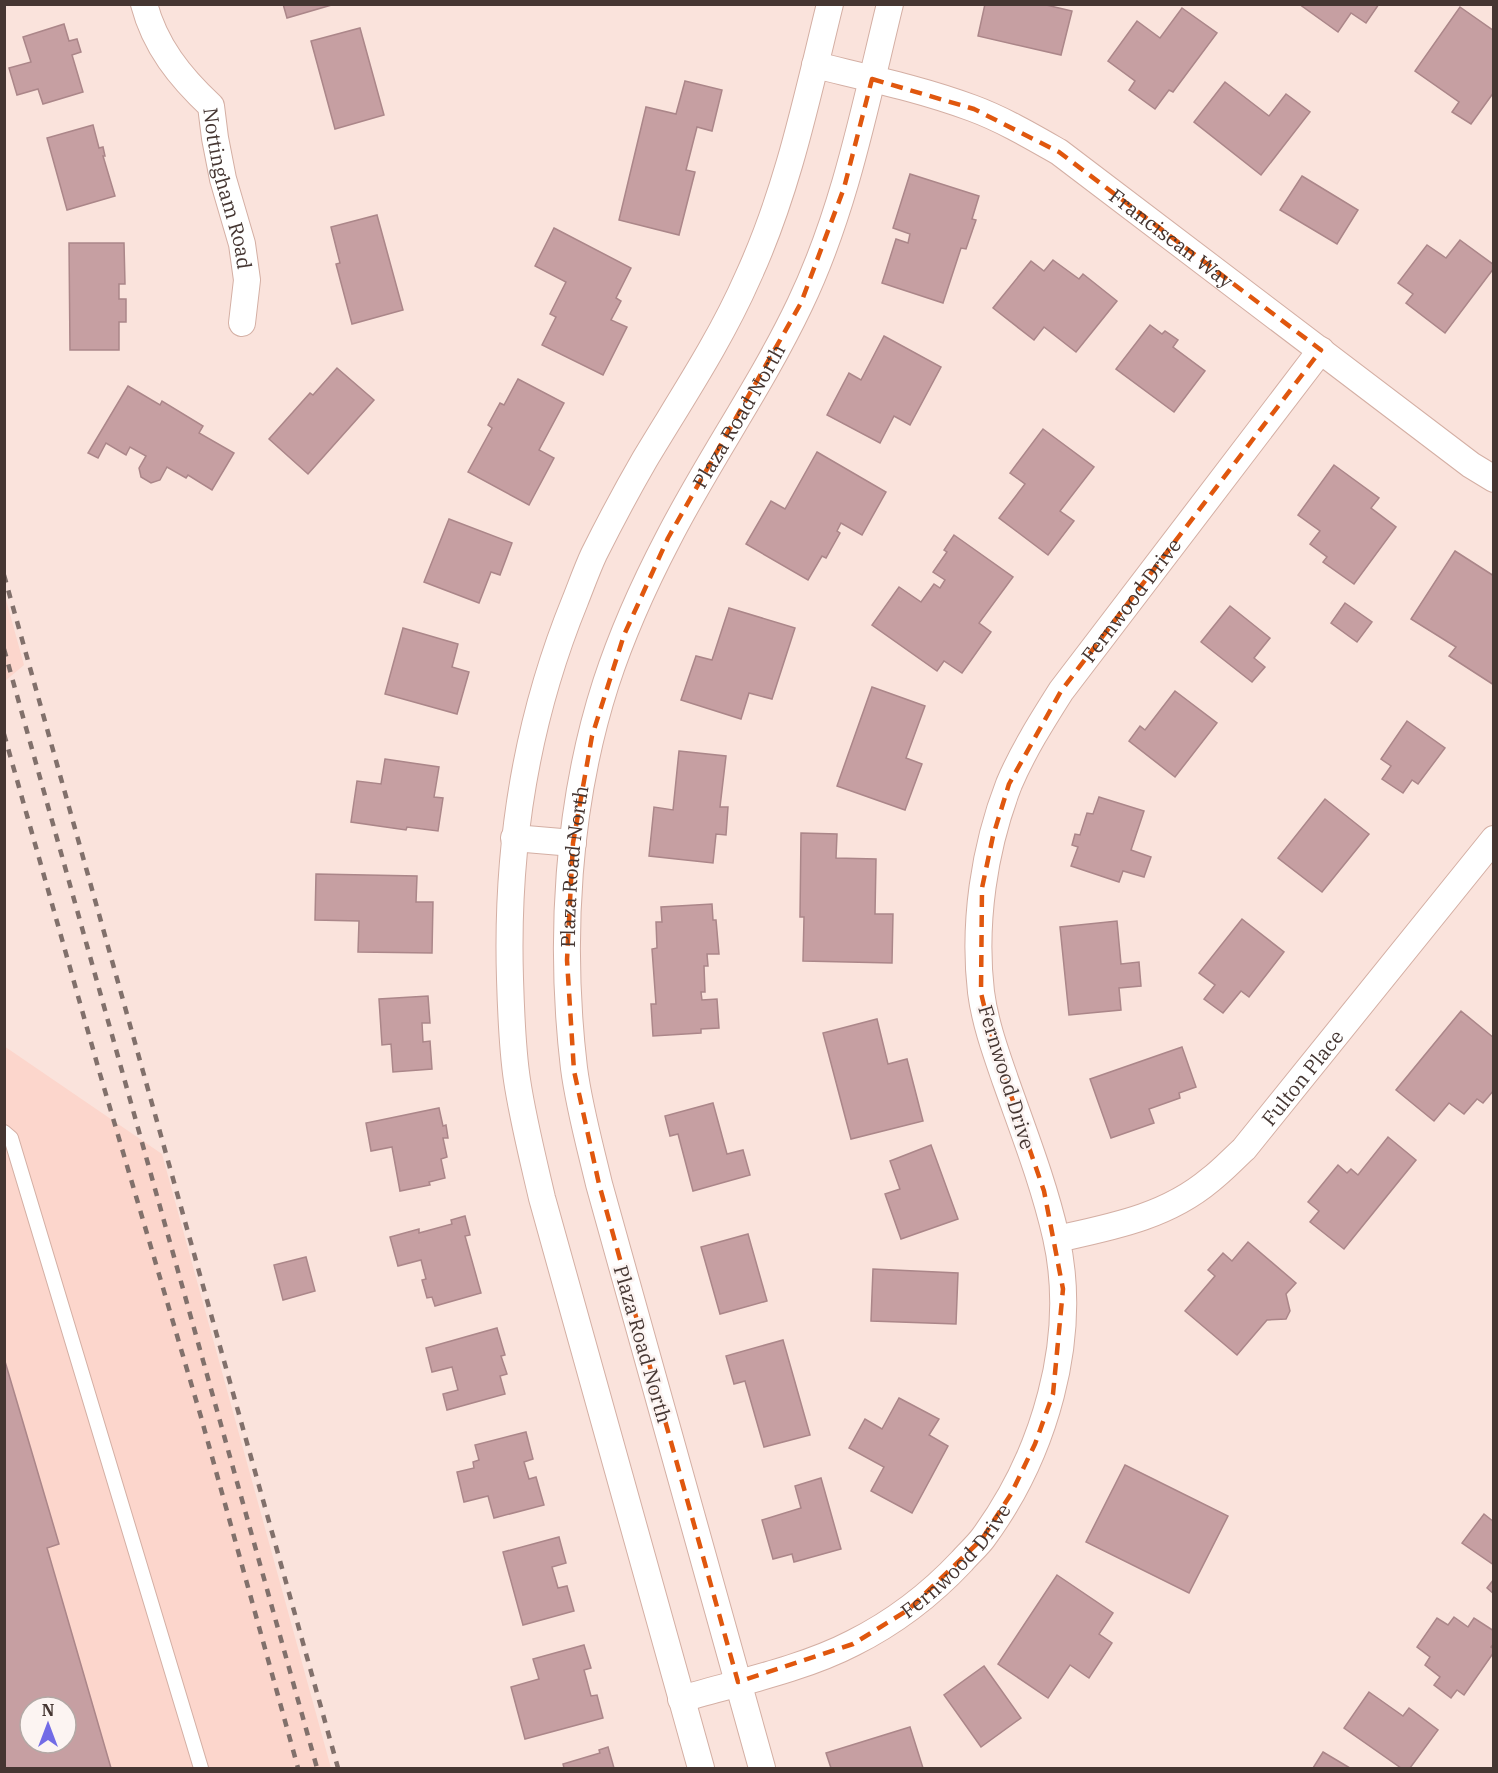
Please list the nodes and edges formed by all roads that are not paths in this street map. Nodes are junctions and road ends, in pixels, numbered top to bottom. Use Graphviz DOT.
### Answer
graph roads {
  1 [pos="144,4"];
  2 [pos="830,4"];
  3 [pos="890,4"];
  4 [pos="815,65"];
  5 [pos="872,79"];
  6 [pos="242,323"];
  7 [pos="1321,350"];
  8 [pos="1494,479"];
  9 [pos="514,838"];
  10 [pos="1494,839"];
  11 [pos="573,843"];
  12 [pos="4,1132"];
  13 [pos="1057,1239"];
  14 [pos="738,1682"];
  15 [pos="681,1699"];
  16 [pos="201,1768"];
  17 [pos="701,1768"];
  18 [pos="762,1768"];
  1 -- 6 [label="street, Nottingham Road"];
  2 -- 4 [label="street"];
  3 -- 5 [label="street, Plaza Road North"];
  4 -- 5 [label="street, Franciscan Way"];
  4 -- 9 [label="street"];
  5 -- 7 [label="street, Franciscan Way"];
  5 -- 11 [label="street, Plaza Road North"];
  7 -- 8 [label="street, Franciscan Way"];
  7 -- 13 [label="street, Fernwood Drive"];
  9 -- 11 [label="street"];
  9 -- 15 [label="street"];
  10 -- 13 [label="street, Fulton Place"];
  11 -- 14 [label="street, Plaza Road North"];
  12 -- 16 [label="lane"];
  13 -- 14 [label="street, Fernwood Drive"];
  14 -- 15 [label="street, Fernwood Drive"];
  14 -- 18 [label="street, Plaza Road North"];
  15 -- 17 [label="street"];
}
